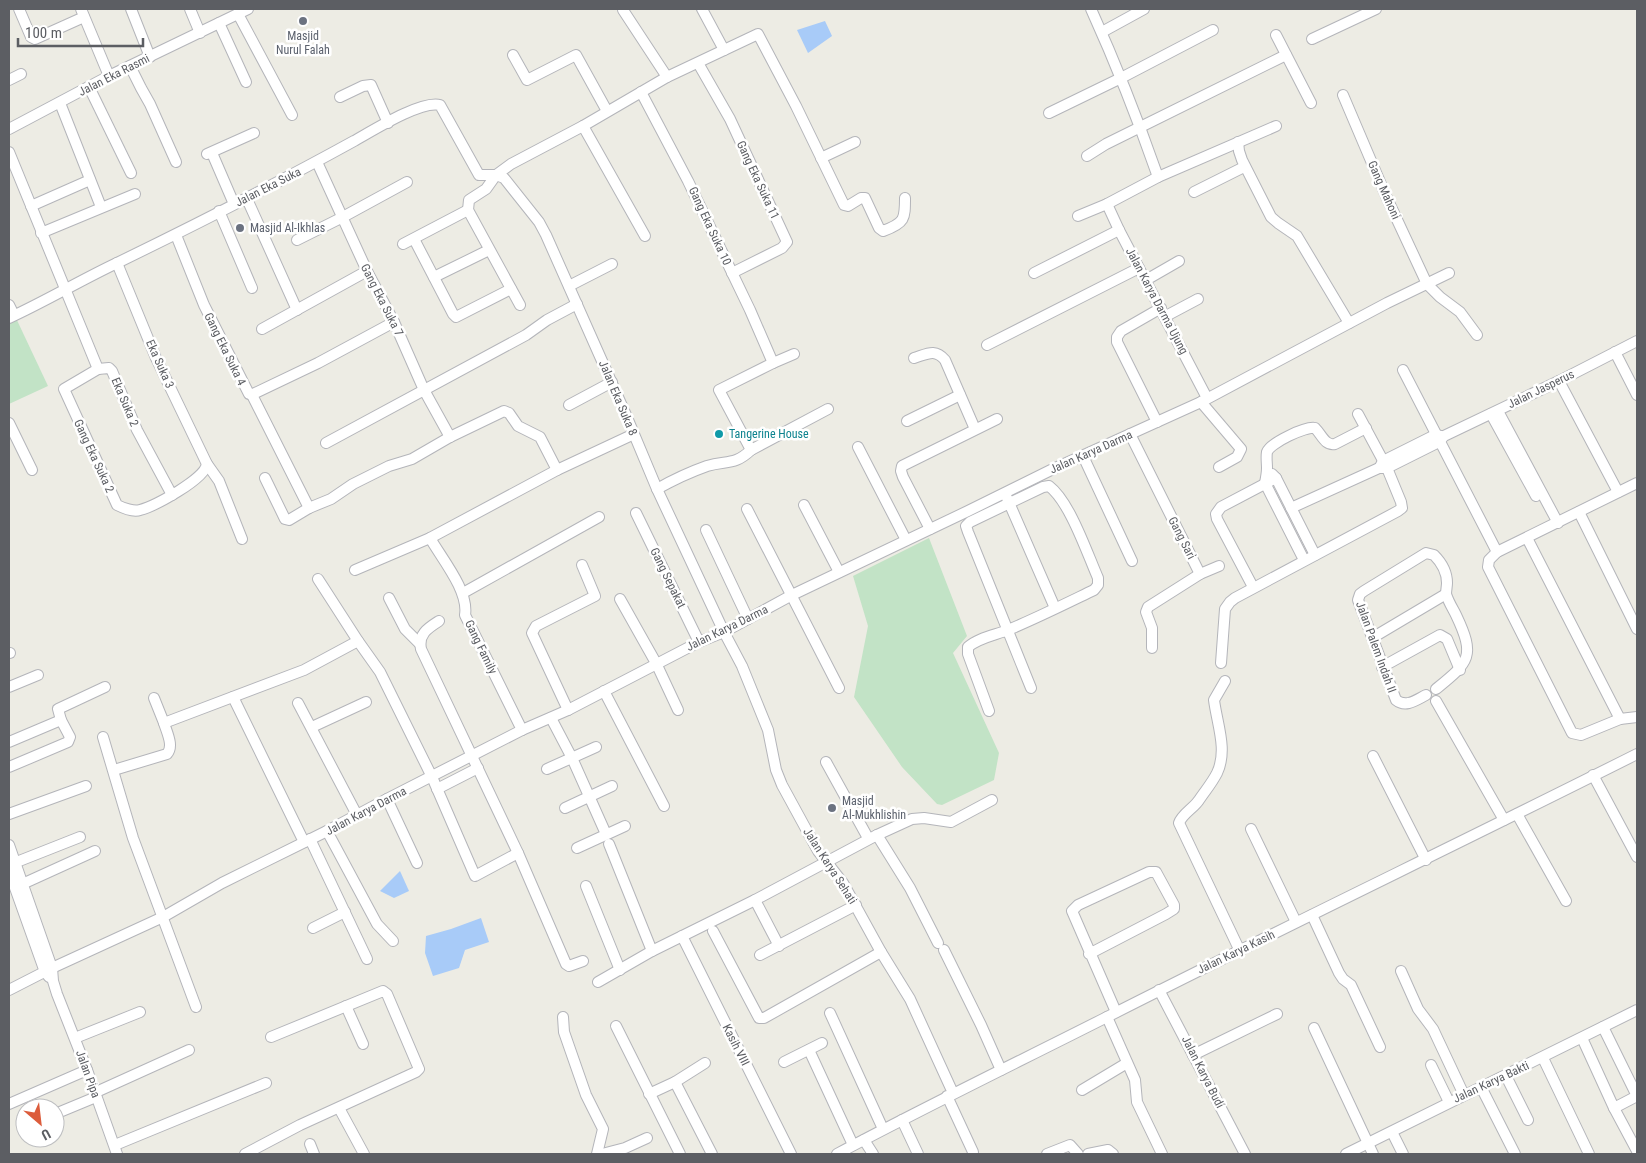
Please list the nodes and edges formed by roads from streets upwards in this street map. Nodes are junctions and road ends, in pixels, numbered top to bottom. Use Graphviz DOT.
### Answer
graph roads {
  1 [pos="19,9"];
  2 [pos="131,9"];
  3 [pos="190,9"];
  4 [pos="248,9"];
  5 [pos="702,9"];
  6 [pos="1091,9"];
  7 [pos="1144,9"];
  8 [pos="1376,9"];
  9 [pos="622,10"];
  10 [pos="82,13"];
  11 [pos="234,13"];
  12 [pos="219,23"];
  13 [pos="1213,30"];
  14 [pos="1102,32"];
  15 [pos="200,33"];
  16 [pos="1276,35"];
  17 [pos="1312,40"];
  18 [pos="724,50"];
  19 [pos="1286,55"];
  20 [pos="513,56"];
  21 [pos="150,57"];
  22 [pos="698,63"];
  23 [pos="130,66"];
  24 [pos="21,74"];
  25 [pos="109,76"];
  26 [pos="667,76"];
  27 [pos="1121,78"];
  28 [pos="9,80"];
  29 [pos="246,82"];
  30 [pos="90,86"];
  31 [pos="641,92"];
  32 [pos="1343,95"];
  33 [pos="340,97"];
  34 [pos="60,103"];
  35 [pos="1311,103"];
  36 [pos="607,111"];
  37 [pos="1049,113"];
  38 [pos="292,115"];
  39 [pos="388,123"];
  40 [pos="583,126"];
  41 [pos="1276,126"];
  42 [pos="1141,127"];
  43 [pos="9,129"];
  44 [pos="254,133"];
  45 [pos="855,142"];
  46 [pos="1238,142"];
  47 [pos="9,152"];
  48 [pos="1087,156"];
  49 [pos="821,158"];
  50 [pos="176,162"];
  51 [pos="317,162"];
  52 [pos="1244,166"];
  53 [pos="131,173"];
  54 [pos="496,175"];
  55 [pos="1158,177"];
  56 [pos="90,180"];
  57 [pos="407,182"];
  58 [pos="1194,192"];
  59 [pos="135,194"];
  60 [pos="905,198"];
  61 [pos="247,199"];
  62 [pos="234,204"];
  63 [pos="1107,204"];
  64 [pos="31,206"];
  65 [pos="101,207"];
  66 [pos="468,210"];
  67 [pos="219,211"];
  68 [pos="1078,216"];
  69 [pos="342,218"];
  70 [pos="1119,230"];
  71 [pos="41,233"];
  72 [pos="176,235"];
  73 [pos="645,236"];
  74 [pos="414,239"];
  75 [pos="297,240"];
  76 [pos="403,244"];
  77 [pos="489,250"];
  78 [pos="1179,261"];
  79 [pos="117,263"];
  80 [pos="612,264"];
  81 [pos="1139,268"];
  82 [pos="366,271"];
  83 [pos="1034,272"];
  84 [pos="732,273"];
  85 [pos="1449,273"];
  86 [pos="434,278"];
  87 [pos="1146,280"];
  88 [pos="1426,284"];
  89 [pos="569,286"];
  90 [pos="252,288"];
  91 [pos="65,289"];
  92 [pos="511,289"];
  93 [pos="1198,299"];
  94 [pos="577,304"];
  95 [pos="9,305"];
  96 [pos="520,305"];
  97 [pos="296,310"];
  98 [pos="1164,312"];
  99 [pos="12,317"];
  100 [pos="394,322"];
  101 [pos="1350,323"];
  102 [pos="262,328"];
  103 [pos="1478,335"];
  104 [pos="1637,341"];
  105 [pos="987,345"];
  106 [pos="1615,352"];
  107 [pos="794,354"];
  108 [pos="914,358"];
  109 [pos="773,363"];
  110 [pos="98,370"];
  111 [pos="1403,370"];
  112 [pos="1559,381"];
  113 [pos="612,382"];
  114 [pos="424,390"];
  115 [pos="252,395"];
  116 [pos="960,395"];
  117 [pos="1637,395"];
  118 [pos="1204,400"];
  119 [pos="569,405"];
  120 [pos="828,409"];
  121 [pos="1495,412"];
  122 [pos="1358,414"];
  123 [pos="997,419"];
  124 [pos="907,421"];
  125 [pos="1157,422"];
  126 [pos="9,423"];
  127 [pos="1366,428"];
  128 [pos="975,429"];
  129 [pos="634,434"];
  130 [pos="1130,434"];
  131 [pos="450,438"];
  132 [pos="1440,438"];
  133 [pos="326,443"];
  134 [pos="858,447"];
  135 [pos="751,450"];
  136 [pos="1083,456"];
  137 [pos="207,464"];
  138 [pos="1383,466"];
  139 [pos="1220,467"];
  140 [pos="32,470"];
  141 [pos="557,470"];
  142 [pos="1268,470"];
  143 [pos="265,478"];
  144 [pos="1276,478"];
  145 [pos="1265,483"];
  146 [pos="1636,485"];
  147 [pos="657,489"];
  148 [pos="1005,492"];
  149 [pos="1618,492"];
  150 [pos="172,495"];
  151 [pos="1010,503"];
  152 [pos="804,505"];
  153 [pos="309,508"];
  154 [pos="1291,508"];
  155 [pos="746,509"];
  156 [pos="1579,512"];
  157 [pos="636,513"];
  158 [pos="599,517"];
  159 [pos="1555,524"];
  160 [pos="930,529"];
  161 [pos="706,530"];
  162 [pos="430,538"];
  163 [pos="1527,538"];
  164 [pos="242,539"];
  165 [pos="906,540"];
  166 [pos="1497,552"];
  167 [pos="1315,555"];
  168 [pos="1304,560"];
  169 [pos="1132,562"];
  170 [pos="582,565"];
  171 [pos="1219,566"];
  172 [pos="355,570"];
  173 [pos="839,572"];
  174 [pos="1200,574"];
  175 [pos="318,579"];
  176 [pos="1254,587"];
  177 [pos="463,593"];
  178 [pos="1446,594"];
  179 [pos="792,595"];
  180 [pos="389,598"];
  181 [pos="620,599"];
  182 [pos="1055,608"];
  183 [pos="748,619"];
  184 [pos="439,621"];
  185 [pos="1637,629"];
  186 [pos="1008,630"];
  187 [pos="724,632"];
  188 [pos="1372,638"];
  189 [pos="358,641"];
  190 [pos="699,642"];
  191 [pos="420,644"];
  192 [pos="1152,648"];
  193 [pos="1221,662"];
  194 [pos="656,664"];
  195 [pos="1382,667"];
  196 [pos="1460,670"];
  197 [pos="38,675"];
  198 [pos="1225,681"];
  199 [pos="105,687"];
  200 [pos="9,688"];
  201 [pos="839,688"];
  202 [pos="1031,688"];
  203 [pos="1436,690"];
  204 [pos="604,691"];
  205 [pos="1426,695"];
  206 [pos="233,697"];
  207 [pos="154,698"];
  208 [pos="1436,701"];
  209 [pos="366,702"];
  210 [pos="298,703"];
  211 [pos="568,710"];
  212 [pos="678,710"];
  213 [pos="988,711"];
  214 [pos="1637,717"];
  215 [pos="551,718"];
  216 [pos="1620,719"];
  217 [pos="60,720"];
  218 [pos="164,723"];
  219 [pos="312,727"];
  220 [pos="522,730"];
  221 [pos="103,737"];
  222 [pos="9,742"];
  223 [pos="596,747"];
  224 [pos="1637,755"];
  225 [pos="473,756"];
  226 [pos="1373,756"];
  227 [pos="572,758"];
  228 [pos="826,762"];
  229 [pos="9,767"];
  230 [pos="478,768"];
  231 [pos="547,769"];
  232 [pos="114,770"];
  233 [pos="1594,775"];
  234 [pos="432,777"];
  235 [pos="86,786"];
  236 [pos="612,786"];
  237 [pos="437,789"];
  238 [pos="589,796"];
  239 [pos="387,799"];
  240 [pos="992,800"];
  241 [pos="664,806"];
  242 [pos="565,808"];
  243 [pos="9,814"];
  244 [pos="1517,814"];
  245 [pos="357,815"];
  246 [pos="1504,820"];
  247 [pos="625,826"];
  248 [pos="1251,829"];
  249 [pos="327,831"];
  250 [pos="872,836"];
  251 [pos="80,837"];
  252 [pos="608,839"];
  253 [pos="307,841"];
  254 [pos="9,845"];
  255 [pos="577,848"];
  256 [pos="95,851"];
  257 [pos="518,853"];
  258 [pos="1637,857"];
  259 [pos="1426,860"];
  260 [pos="826,862"];
  261 [pos="417,863"];
  262 [pos="11,867"];
  263 [pos="19,885"];
  264 [pos="586,886"];
  265 [pos="755,900"];
  266 [pos="1566,901"];
  267 [pos="856,905"];
  268 [pos="345,912"];
  269 [pos="1312,915"];
  270 [pos="163,917"];
  271 [pos="1296,922"];
  272 [pos="313,928"];
  273 [pos="712,931"];
  274 [pos="682,936"];
  275 [pos="393,941"];
  276 [pos="780,946"];
  277 [pos="1239,949"];
  278 [pos="652,951"];
  279 [pos="881,952"];
  280 [pos="1089,954"];
  281 [pos="760,955"];
  282 [pos="368,959"];
  283 [pos="582,961"];
  284 [pos="49,970"];
  285 [pos="620,970"];
  286 [pos="1401,971"];
  287 [pos="598,982"];
  288 [pos="9,990"];
  289 [pos="1159,990"];
  290 [pos="346,1006"];
  291 [pos="196,1007"];
  292 [pos="1637,1010"];
  293 [pos="140,1012"];
  294 [pos="830,1013"];
  295 [pos="1277,1014"];
  296 [pos="1111,1015"];
  297 [pos="563,1017"];
  298 [pos="616,1026"];
  299 [pos="1603,1027"];
  300 [pos="1314,1028"];
  301 [pos="271,1037"];
  302 [pos="75,1038"];
  303 [pos="1582,1038"];
  304 [pos="822,1043"];
  305 [pos="363,1044"];
  306 [pos="1380,1047"];
  307 [pos="189,1050"];
  308 [pos="809,1050"];
  309 [pos="1193,1055"];
  310 [pos="1543,1058"];
  311 [pos="784,1062"];
  312 [pos="705,1063"];
  313 [pos="1127,1063"];
  314 [pos="1431,1065"];
  315 [pos="87,1070"];
  316 [pos="1001,1070"];
  317 [pos="1506,1076"];
  318 [pos="675,1082"];
  319 [pos="266,1083"];
  320 [pos="1481,1087"];
  321 [pos="1082,1090"];
  322 [pos="649,1094"];
  323 [pos="95,1095"];
  324 [pos="950,1095"];
  325 [pos="1464,1095"];
  326 [pos="1637,1096"];
  327 [pos="1448,1102"];
  328 [pos="9,1104"];
  329 [pos="339,1108"];
  330 [pos="1614,1108"];
  331 [pos="65,1109"];
  332 [pos="902,1120"];
  333 [pos="1528,1120"];
  334 [pos="883,1130"];
  335 [pos="1392,1132"];
  336 [pos="647,1138"];
  337 [pos="864,1140"];
  338 [pos="1368,1143"];
  339 [pos="310,1144"];
  340 [pos="853,1146"];
  341 [pos="116,1150"];
  342 [pos="1637,1151"];
  343 [pos="974,1152"];
  344 [pos="245,1154"];
  345 [pos="314,1154"];
  346 [pos="364,1154"];
  347 [pos="597,1154"];
  348 [pos="602,1154"];
  349 [pos="680,1154"];
  350 [pos="712,1154"];
  351 [pos="791,1154"];
  352 [pos="837,1154"];
  353 [pos="873,1154"];
  354 [pos="918,1154"];
  355 [pos="1047,1154"];
  356 [pos="1078,1154"];
  357 [pos="1088,1154"];
  358 [pos="1113,1154"];
  359 [pos="1162,1154"];
  360 [pos="1245,1154"];
  361 [pos="1346,1154"];
  362 [pos="1373,1154"];
  363 [pos="1403,1154"];
  364 [pos="1515,1154"];
  365 [pos="1589,1154"];
  1 -- 10 [label="street"];
  2 -- 21 [label="street"];
  3 -- 15 [label="street"];
  4 -- 11 [label="street, Jalan Eka Rasmi"];
  5 -- 18 [label="street"];
  6 -- 14 [label="street"];
  7 -- 14 [label="street"];
  8 -- 17 [label="street"];
  9 -- 26 [label="street"];
  10 -- 25 [label="street"];
  11 -- 12 [label="street, Jalan Eka Rasmi"];
  11 -- 38 [label="street"];
  12 -- 15 [label="street, Jalan Eka Rasmi"];
  12 -- 29 [label="street"];
  13 -- 27 [label="street"];
  14 -- 27 [label="street"];
  15 -- 21 [label="street, Jalan Eka Rasmi"];
  16 -- 19 [label="street"];
  18 -- 22 [label="street"];
  18 -- 49 [label="street"];
  19 -- 35 [label="street"];
  19 -- 42 [label="street"];
  20 -- 36 [label="street"];
  21 -- 23 [label="street, Jalan Eka Rasmi"];
  22 -- 26 [label="street"];
  22 -- 84 [label="street, Gang Eka Suka 11"];
  23 -- 25 [label="street, Jalan Eka Rasmi"];
  23 -- 50 [label="street"];
  24 -- 28 [label="street"];
  25 -- 30 [label="street, Jalan Eka Rasmi"];
  26 -- 31 [label="street"];
  27 -- 37 [label="street"];
  27 -- 42 [label="street"];
  30 -- 34 [label="street, Jalan Eka Rasmi"];
  30 -- 53 [label="street"];
  31 -- 36 [label="street"];
  31 -- 84 [label="street, Gang Eka Suka 10"];
  32 -- 88 [label="street, Gang Mahoni"];
  33 -- 39 [label="street"];
  34 -- 43 [label="street, Jalan Eka Rasmi"];
  34 -- 56 [label="street"];
  36 -- 40 [label="street"];
  39 -- 51 [label="street, Jalan Eka Suka"];
  39 -- 54 [label="street, Jalan Eka Suka"];
  40 -- 54 [label="street"];
  40 -- 73 [label="street"];
  41 -- 46 [label="street"];
  42 -- 48 [label="street"];
  42 -- 55 [label="street"];
  44 -- 62 [label="street"];
  45 -- 49 [label="street"];
  46 -- 52 [label="street"];
  46 -- 55 [label="street"];
  47 -- 64 [label="street, Eka Suka 2"];
  49 -- 60 [label="street"];
  51 -- 61 [label="street, Jalan Eka Suka"];
  51 -- 69 [label="street, Gang Eka Suka 7"];
  52 -- 58 [label="street"];
  52 -- 101 [label="street"];
  54 -- 66 [label="street"];
  54 -- 89 [label="street, Jalan Eka Suka 8"];
  55 -- 63 [label="street"];
  56 -- 64 [label="street"];
  56 -- 65 [label="street"];
  57 -- 69 [label="street"];
  59 -- 65 [label="street"];
  61 -- 62 [label="street, Jalan Eka Suka"];
  61 -- 97 [label="street"];
  62 -- 67 [label="street, Jalan Eka Suka"];
  63 -- 68 [label="street"];
  63 -- 70 [label="street, Jalan Karya Darma Ujung"];
  64 -- 71 [label="street, Eka Suka 2"];
  65 -- 71 [label="street"];
  66 -- 74 [label="street"];
  66 -- 77 [label="street"];
  67 -- 72 [label="street, Jalan Eka Suka"];
  67 -- 90 [label="street"];
  69 -- 75 [label="street"];
  69 -- 82 [label="street, Gang Eka Suka 7"];
  70 -- 81 [label="street, Jalan Karya Darma Ujung"];
  70 -- 83 [label="street"];
  71 -- 91 [label="street, Eka Suka 2"];
  72 -- 79 [label="street, Jalan Eka Suka"];
  72 -- 115 [label="street, Gang Eka Suka 4"];
  74 -- 76 [label="street"];
  74 -- 86 [label="street"];
  77 -- 86 [label="street"];
  77 -- 92 [label="street"];
  78 -- 87 [label="street"];
  79 -- 91 [label="street, Jalan Eka Suka"];
  79 -- 137 [label="street, Eka Suka 3"];
  80 -- 89 [label="street"];
  81 -- 87 [label="street, Jalan Karya Darma Ujung"];
  81 -- 105 [label="street"];
  82 -- 97 [label="street"];
  82 -- 100 [label="street, Gang Eka Suka 7"];
  84 -- 109 [label="street, Gang Eka Suka 10"];
  85 -- 88 [label="street, Jalan Karya Darma"];
  86 -- 92 [label="street"];
  87 -- 98 [label="street, Jalan Karya Darma Ujung"];
  88 -- 101 [label="street, Jalan Karya Darma"];
  88 -- 103 [label="street"];
  89 -- 94 [label="street, Jalan Eka Suka 8"];
  91 -- 99 [label="street, Jalan Eka Suka"];
  91 -- 110 [label="street, Eka Suka 2"];
  92 -- 96 [label="street"];
  93 -- 98 [label="street"];
  94 -- 113 [label="street, Jalan Eka Suka 8"];
  94 -- 114 [label="street"];
  95 -- 99 [label="street"];
  97 -- 102 [label="street"];
  98 -- 118 [label="street, Jalan Karya Darma Ujung"];
  98 -- 125 [label="street"];
  100 -- 114 [label="street, Gang Eka Suka 7"];
  100 -- 115 [label="street, Gang Eka Suka 4"];
  101 -- 118 [label="street, Jalan Karya Darma"];
  104 -- 106 [label="street, Jalan Jasperus"];
  106 -- 112 [label="street, Jalan Jasperus"];
  106 -- 117 [label="street"];
  107 -- 109 [label="street"];
  108 -- 116 [label="street"];
  109 -- 135 [label="street"];
  110 -- 150 [label="street, Eka Suka 2"];
  110 -- 150 [label="street, Gang Eka Suka 2"];
  111 -- 132 [label="street"];
  112 -- 121 [label="street, Jalan Jasperus"];
  112 -- 149 [label="street"];
  113 -- 119 [label="street"];
  113 -- 129 [label="street, Jalan Eka Suka 8"];
  114 -- 131 [label="street, Gang Eka Suka 7"];
  114 -- 133 [label="street"];
  115 -- 153 [label="street"];
  116 -- 124 [label="street"];
  116 -- 128 [label="street"];
  118 -- 125 [label="street, Jalan Karya Darma"];
  118 -- 139 [label="street, Jalan Karya Darma Ujung"];
  120 -- 135 [label="street"];
  121 -- 132 [label="street, Jalan Jasperus"];
  121 -- 159 [label="street"];
  122 -- 127 [label="street"];
  123 -- 128 [label="street"];
  125 -- 130 [label="street, Jalan Karya Darma"];
  126 -- 140 [label="street"];
  127 -- 138 [label="street"];
  127 -- 142 [label="street"];
  128 -- 160 [label="street"];
  129 -- 141 [label="street"];
  129 -- 147 [label="street, Jalan Eka Suka 8"];
  130 -- 136 [label="street, Jalan Karya Darma"];
  130 -- 174 [label="street, Gang Sari"];
  131 -- 141 [label="street"];
  131 -- 153 [label="street"];
  132 -- 138 [label="street, Jalan Jasperus"];
  132 -- 166 [label="street"];
  134 -- 165 [label="street"];
  135 -- 147 [label="street"];
  136 -- 148 [label="street, Jalan Karya Darma"];
  136 -- 169 [label="street"];
  137 -- 150 [label="street"];
  137 -- 164 [label="street, Eka Suka 3"];
  138 -- 154 [label="street, Jalan Jasperus"];
  138 -- 167 [label="street"];
  141 -- 162 [label="street"];
  142 -- 144 [label="street"];
  142 -- 145 [label="street"];
  143 -- 153 [label="street"];
  144 -- 145 [label="street"];
  144 -- 154 [label="street"];
  145 -- 168 [label="street"];
  145 -- 176 [label="street"];
  146 -- 149 [label="street"];
  147 -- 187 [label="street, Jalan Eka Suka 8"];
  148 -- 151 [label="street"];
  148 -- 160 [label="street, Jalan Karya Darma"];
  149 -- 156 [label="street"];
  151 -- 182 [label="street"];
  151 -- 182 [label="street"];
  151 -- 186 [label="street"];
  152 -- 173 [label="street"];
  154 -- 167 [label="street"];
  155 -- 179 [label="street"];
  156 -- 159 [label="street"];
  156 -- 185 [label="street"];
  157 -- 190 [label="street, Gang Sepakat"];
  158 -- 177 [label="street"];
  159 -- 163 [label="street"];
  160 -- 165 [label="street, Jalan Karya Darma"];
  161 -- 183 [label="street"];
  162 -- 172 [label="street"];
  162 -- 177 [label="street, Gang Family"];
  163 -- 166 [label="street"];
  163 -- 216 [label="street"];
  165 -- 173 [label="street, Jalan Karya Darma"];
  166 -- 216 [label="street"];
  167 -- 168 [label="street"];
  168 -- 176 [label="street"];
  170 -- 211 [label="street"];
  171 -- 174 [label="street"];
  173 -- 179 [label="street, Jalan Karya Darma"];
  174 -- 192 [label="street, Gang Sari"];
  175 -- 189 [label="street"];
  176 -- 193 [label="street"];
  177 -- 220 [label="street, Gang Family"];
  178 -- 188 [label="street"];
  178 -- 188 [label="street, Jalan Palem Indah II"];
  178 -- 196 [label="street, Jalan Palem Indah II"];
  179 -- 183 [label="street, Jalan Karya Darma"];
  179 -- 201 [label="street"];
  180 -- 191 [label="street"];
  181 -- 194 [label="street"];
  182 -- 186 [label="street"];
  183 -- 187 [label="street, Jalan Karya Darma"];
  184 -- 191 [label="street"];
  186 -- 202 [label="street"];
  186 -- 213 [label="street"];
  187 -- 190 [label="street, Jalan Karya Darma"];
  187 -- 260 [label="street, Jalan Karya Sehati"];
  188 -- 195 [label="street, Jalan Palem Indah II"];
  189 -- 206 [label="street"];
  189 -- 234 [label="street"];
  190 -- 194 [label="street, Jalan Karya Darma"];
  191 -- 225 [label="street"];
  194 -- 204 [label="street, Jalan Karya Darma"];
  194 -- 212 [label="street"];
  195 -- 196 [label="street"];
  195 -- 205 [label="street, Jalan Palem Indah II"];
  196 -- 203 [label="street"];
  197 -- 200 [label="street"];
  198 -- 277 [label="street"];
  199 -- 217 [label="street"];
  203 -- 205 [label="street"];
  203 -- 208 [label="street"];
  204 -- 211 [label="street, Jalan Karya Darma"];
  204 -- 241 [label="street"];
  205 -- 208 [label="street"];
  206 -- 218 [label="street"];
  206 -- 253 [label="street"];
  207 -- 218 [label="street"];
  208 -- 246 [label="street"];
  209 -- 219 [label="street"];
  210 -- 219 [label="street"];
  211 -- 215 [label="street, Jalan Karya Darma"];
  214 -- 216 [label="street"];
  215 -- 220 [label="street, Jalan Karya Darma"];
  215 -- 227 [label="street"];
  217 -- 222 [label="street"];
  217 -- 229 [label="street"];
  218 -- 232 [label="street"];
  219 -- 245 [label="street"];
  220 -- 225 [label="street, Jalan Karya Darma"];
  221 -- 232 [label="street"];
  223 -- 227 [label="street"];
  224 -- 233 [label="street, Jalan Karya Kasih"];
  225 -- 230 [label="street"];
  225 -- 234 [label="street, Jalan Karya Darma"];
  226 -- 259 [label="street"];
  227 -- 231 [label="street"];
  227 -- 238 [label="street"];
  228 -- 250 [label="street"];
  230 -- 237 [label="street"];
  230 -- 257 [label="street"];
  232 -- 270 [label="street"];
  233 -- 244 [label="street, Jalan Karya Kasih"];
  233 -- 258 [label="street"];
  234 -- 237 [label="street"];
  234 -- 239 [label="street, Jalan Karya Darma"];
  235 -- 243 [label="street"];
  236 -- 238 [label="street"];
  237 -- 257 [label="street"];
  238 -- 242 [label="street"];
  238 -- 252 [label="street"];
  239 -- 245 [label="street, Jalan Karya Darma"];
  239 -- 261 [label="street"];
  240 -- 250 [label="street"];
  244 -- 246 [label="street, Jalan Karya Kasih"];
  244 -- 266 [label="street"];
  245 -- 249 [label="street, Jalan Karya Darma"];
  246 -- 259 [label="street, Jalan Karya Kasih"];
  247 -- 252 [label="street"];
  248 -- 271 [label="street"];
  249 -- 253 [label="street, Jalan Karya Darma"];
  249 -- 275 [label="street"];
  250 -- 260 [label="street"];
  250 -- 316 [label="street"];
  251 -- 262 [label="street"];
  252 -- 255 [label="street"];
  252 -- 278 [label="street"];
  253 -- 268 [label="street"];
  253 -- 270 [label="street, Jalan Karya Darma"];
  254 -- 262 [label="street"];
  256 -- 263 [label="street"];
  257 -- 283 [label="street"];
  259 -- 269 [label="street, Jalan Karya Kasih"];
  260 -- 265 [label="street"];
  260 -- 267 [label="street, Jalan Karya Sehati"];
  262 -- 263 [label="street"];
  263 -- 284 [label="street"];
  264 -- 285 [label="street"];
  265 -- 274 [label="street"];
  265 -- 276 [label="street"];
  267 -- 276 [label="street"];
  267 -- 279 [label="street, Jalan Karya Sehati"];
  268 -- 272 [label="street"];
  268 -- 282 [label="street"];
  269 -- 271 [label="street, Jalan Karya Kasih"];
  269 -- 306 [label="street"];
  270 -- 284 [label="street, Jalan Karya Darma"];
  270 -- 291 [label="street"];
  271 -- 277 [label="street, Jalan Karya Kasih"];
  273 -- 279 [label="street"];
  274 -- 278 [label="street"];
  274 -- 351 [label="street, Kasih VIII"];
  276 -- 281 [label="street"];
  277 -- 289 [label="street, Jalan Karya Kasih"];
  278 -- 285 [label="street"];
  279 -- 324 [label="street, Jalan Karya Sehati"];
  280 -- 280 [label="street"];
  280 -- 296 [label="street"];
  284 -- 288 [label="street, Jalan Karya Darma"];
  284 -- 302 [label="street, Jalan Pipa"];
  285 -- 287 [label="street"];
  286 -- 325 [label="street"];
  289 -- 296 [label="street, Jalan Karya Kasih"];
  289 -- 309 [label="street, Jalan Karya Budi"];
  290 -- 301 [label="street"];
  290 -- 305 [label="street"];
  290 -- 329 [label="street"];
  292 -- 299 [label="street, Jalan Karya Bakti"];
  293 -- 302 [label="street"];
  294 -- 334 [label="street"];
  295 -- 309 [label="street"];
  296 -- 313 [label="street"];
  296 -- 316 [label="street, Jalan Karya Kasih"];
  297 -- 347 [label="street"];
  298 -- 322 [label="street"];
  299 -- 303 [label="street, Jalan Karya Bakti"];
  299 -- 326 [label="street"];
  300 -- 338 [label="street"];
  302 -- 315 [label="street, Jalan Pipa"];
  303 -- 310 [label="street, Jalan Karya Bakti"];
  303 -- 330 [label="street"];
  304 -- 308 [label="street"];
  307 -- 323 [label="street"];
  308 -- 311 [label="street"];
  308 -- 340 [label="street"];
  309 -- 360 [label="street, Jalan Karya Budi"];
  310 -- 317 [label="street, Jalan Karya Bakti"];
  310 -- 365 [label="street"];
  312 -- 318 [label="street"];
  313 -- 321 [label="street"];
  313 -- 359 [label="street"];
  314 -- 327 [label="street"];
  315 -- 323 [label="street, Jalan Pipa"];
  315 -- 328 [label="street"];
  316 -- 324 [label="street, Jalan Karya Kasih"];
  317 -- 320 [label="street, Jalan Karya Bakti"];
  317 -- 333 [label="street"];
  318 -- 322 [label="street"];
  318 -- 350 [label="street"];
  319 -- 341 [label="street"];
  320 -- 325 [label="street, Jalan Karya Bakti"];
  320 -- 364 [label="street"];
  322 -- 349 [label="street"];
  323 -- 331 [label="street"];
  323 -- 341 [label="street, Jalan Pipa"];
  324 -- 332 [label="street, Jalan Karya Kasih"];
  324 -- 343 [label="street, Jalan Karya Sehati"];
  325 -- 327 [label="street, Jalan Karya Bakti"];
  326 -- 330 [label="street"];
  327 -- 335 [label="street, Jalan Karya Bakti"];
  329 -- 344 [label="street"];
  329 -- 346 [label="street"];
  330 -- 342 [label="street"];
  332 -- 334 [label="street, Jalan Karya Kasih"];
  332 -- 354 [label="street"];
  334 -- 337 [label="street, Jalan Karya Kasih"];
  335 -- 338 [label="street, Jalan Karya Bakti"];
  335 -- 363 [label="street"];
  336 -- 348 [label="street"];
  337 -- 340 [label="street, Jalan Karya Kasih"];
  337 -- 353 [label="street"];
  338 -- 361 [label="street, Jalan Karya Bakti"];
  338 -- 362 [label="street"];
  339 -- 345 [label="street"];
  340 -- 352 [label="street, Jalan Karya Kasih"];
  355 -- 356 [label="street"];
  357 -- 358 [label="street"];
}
